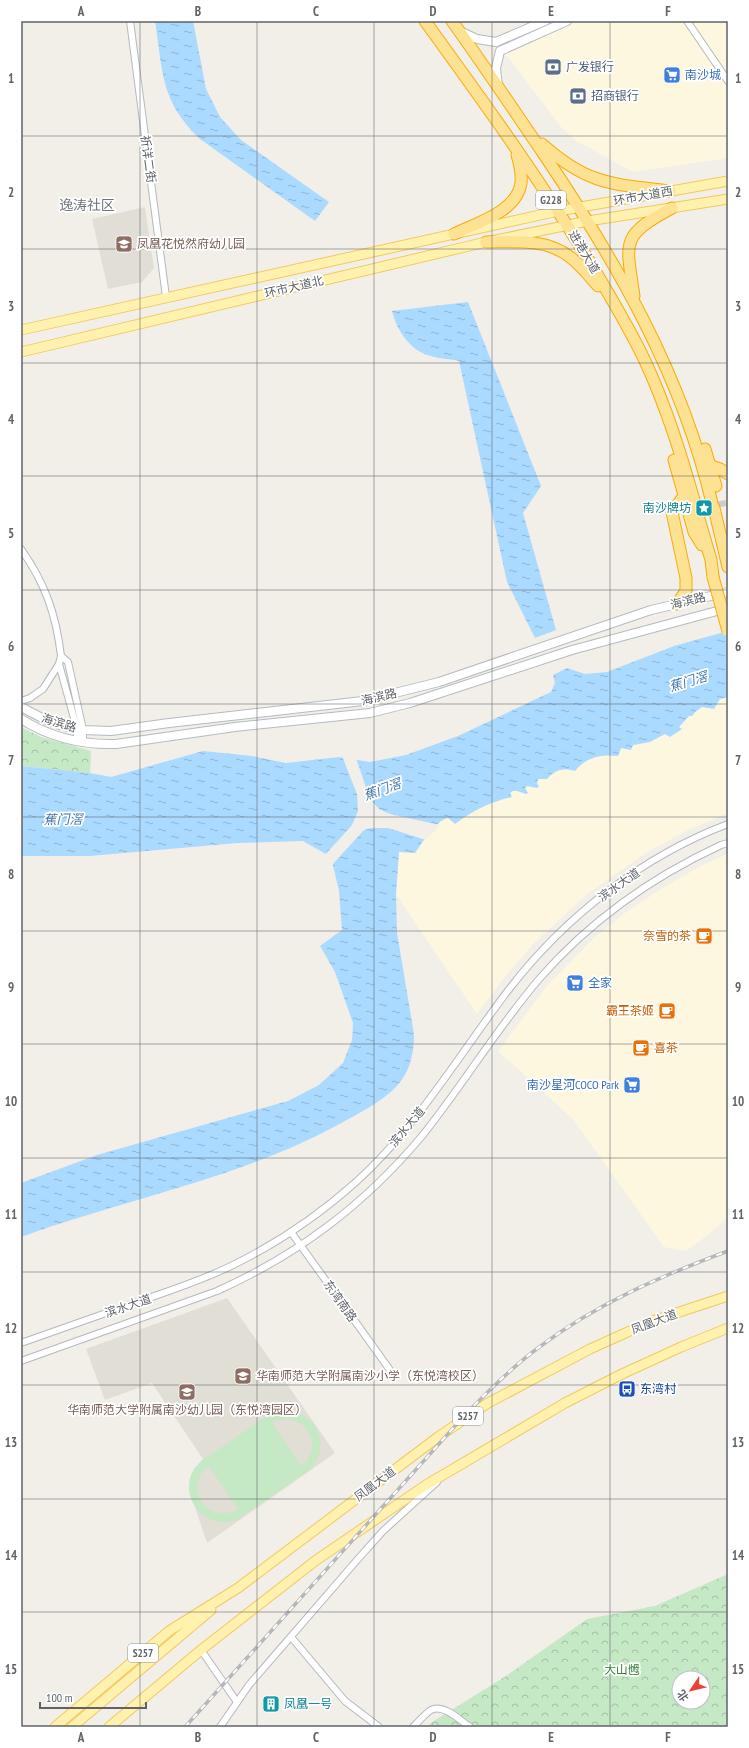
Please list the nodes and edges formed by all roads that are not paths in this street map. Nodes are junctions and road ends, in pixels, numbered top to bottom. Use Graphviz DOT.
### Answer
graph roads {
  1 [pos="130,21"];
  2 [pos="425,21"];
  3 [pos="452,21"];
  4 [pos="544,21"];
  5 [pos="567,21"];
  6 [pos="687,21"];
  7 [pos="459,30"];
  8 [pos="728,81"];
  9 [pos="498,86"];
  10 [pos="530,133"];
  11 [pos="515,147"];
  12 [pos="728,181"];
  13 [pos="674,190"];
  14 [pos="728,199"];
  15 [pos="579,207"];
  16 [pos="677,207"];
  17 [pos="558,211"];
  18 [pos="588,221"];
  19 [pos="567,224"];
  20 [pos="454,234"];
  21 [pos="486,242"];
  22 [pos="166,298"];
  23 [pos="635,302"];
  24 [pos="618,310"];
  25 [pos="21,330"];
  26 [pos="633,336"];
  27 [pos="652,337"];
  28 [pos="21,352"];
  29 [pos="676,389"];
  30 [pos="658,391"];
  31 [pos="711,466"];
  32 [pos="728,474"];
  33 [pos="684,496"];
  34 [pos="717,505"];
  35 [pos="693,511"];
  36 [pos="21,549"];
  37 [pos="728,567"];
  38 [pos="728,592"];
  39 [pos="677,604"];
  40 [pos="728,608"];
  41 [pos="728,631"];
  42 [pos="61,656"];
  43 [pos="59,664"];
  44 [pos="21,701"];
  45 [pos="21,708"];
  46 [pos="21,719"];
  47 [pos="80,730"];
  48 [pos="80,742"];
  49 [pos="728,824"];
  50 [pos="728,843"];
  51 [pos="291,1232"];
  52 [pos="301,1246"];
  53 [pos="728,1296"];
  54 [pos="728,1328"];
  55 [pos="21,1343"];
  56 [pos="21,1361"];
  57 [pos="390,1370"];
  58 [pos="455,1469"];
  59 [pos="238,1588"];
  60 [pos="291,1637"];
  61 [pos="201,1650"];
  62 [pos="237,1702"];
  63 [pos="55,1727"];
  64 [pos="72,1727"];
  65 [pos="109,1727"];
  66 [pos="220,1727"];
  67 [pos="379,1727"];
  68 [pos="413,1727"];
  69 [pos="470,1727"];
  1 -- 22 [label="street, 祈详二街"];
  2 -- 11 [label="highway, 进港大道 / G228"];
  3 -- 7 [label="highway, 进港大道 / G228"];
  4 -- 7 [label="street"];
  5 -- 9 [label="street"];
  6 -- 8 [label="street"];
  7 -- 9 [label="highway, 进港大道 / G228"];
  9 -- 10 [label="highway, 进港大道 / G228"];
  10 -- 13 [label="highway"];
  10 -- 15 [label="highway, 进港大道 / G228"];
  11 -- 17 [label="highway, 进港大道 / G228"];
  11 -- 20 [label="highway"];
  12 -- 13 [label="main road, 环市大道西"];
  13 -- 15 [label="main road, 环市大道西"];
  13 -- 16 [label="main road"];
  14 -- 16 [label="main road, 环市大道西"];
  15 -- 17 [label="main road, 环市大道西"];
  15 -- 18 [label="highway, 进港大道 / G228"];
  16 -- 18 [label="main road, 环市大道西"];
  16 -- 23 [label="highway"];
  17 -- 19 [label="highway, 进港大道 / G228"];
  17 -- 20 [label="main road, 环市大道北"];
  18 -- 19 [label="main road, 环市大道西"];
  18 -- 23 [label="highway, 进港大道 / G228"];
  19 -- 21 [label="main road, 环市大道北"];
  19 -- 24 [label="highway, 进港大道 / G228"];
  20 -- 22 [label="main road, 环市大道北"];
  21 -- 24 [label="highway"];
  21 -- 28 [label="main road, 环市大道北"];
  22 -- 25 [label="main road, 环市大道北"];
  23 -- 27 [label="highway, 进港大道 / G228"];
  24 -- 26 [label="highway, 进港大道 / G228"];
  26 -- 27 [label="highway"];
  26 -- 30 [label="highway, 进港大道 / G228"];
  27 -- 29 [label="highway, 进港大道 / G228"];
  29 -- 31 [label="highway"];
  29 -- 34 [label="highway, 进港大道 / G228"];
  30 -- 33 [label="highway"];
  30 -- 35 [label="highway, 进港大道 / G228"];
  31 -- 32 [label="highway"];
  31 -- 34 [label="highway"];
  33 -- 35 [label="highway"];
  33 -- 39 [label="highway"];
  34 -- 37 [label="highway"];
  35 -- 41 [label="highway, bridge"];
  36 -- 42 [label="street"];
  38 -- 39 [label="street, 海滨路"];
  39 -- 47 [label="street, 海滨路"];
  40 -- 48 [label="street, 海滨路"];
  42 -- 43 [label="street"];
  42 -- 47 [label="street"];
  43 -- 44 [label="street"];
  43 -- 47 [label="street"];
  45 -- 47 [label="street, 海滨路"];
  46 -- 48 [label="street, 海滨路"];
  47 -- 48 [label="street"];
  49 -- 51 [label="street, 滨水大道"];
  50 -- 52 [label="street, 滨水大道"];
  51 -- 52 [label="street, 东湾南路"];
  51 -- 55 [label="street, 滨水大道"];
  52 -- 56 [label="street, 滨水大道"];
  52 -- 57 [label="street, 东湾南路"];
  53 -- 59 [label="main road, 凤凰大道 / S257"];
  54 -- 58 [label="main road"];
  58 -- 60 [label="street"];
  58 -- 61 [label="main road"];
  59 -- 63 [label="main road, 凤凰大道 / S257"];
  59 -- 64 [label="main road, S257"];
  60 -- 62 [label="street"];
  60 -- 67 [label="street"];
  61 -- 62 [label="street"];
  61 -- 65 [label="main road"];
  62 -- 66 [label="street"];
  68 -- 69 [label="street"];
}
